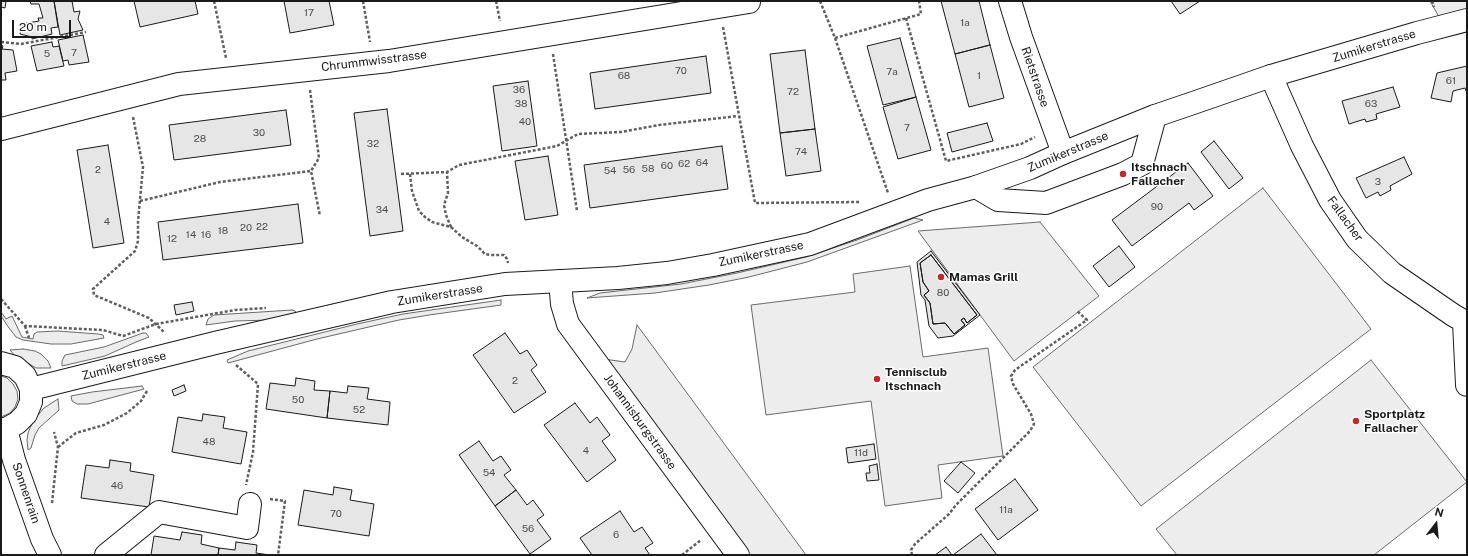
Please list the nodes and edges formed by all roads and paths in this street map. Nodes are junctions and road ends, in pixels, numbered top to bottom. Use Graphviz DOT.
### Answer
graph roads {
  1 [pos="214,1"];
  2 [pos="363,1"];
  3 [pos="820,1"];
  4 [pos="919,1"];
  5 [pos="1010,1"];
  6 [pos="749,2"];
  7 [pos="685,6"];
  8 [pos="719,6"];
  9 [pos="906,18"];
  10 [pos="1467,20"];
  11 [pos="86,32"];
  12 [pos="550,34"];
  13 [pos="835,38"];
  14 [pos="1,42"];
  15 [pos="374,62"];
  16 [pos="307,70"];
  17 [pos="1271,76"];
  18 [pos="230,78"];
  19 [pos="129,96"];
  20 [pos="738,116"];
  21 [pos="1155,116"];
  22 [pos="1053,128"];
  23 [pos="1,129"];
  24 [pos="566,141"];
  25 [pos="1063,153"];
  26 [pos="311,171"];
  27 [pos="447,172"];
  28 [pos="401,174"];
  29 [pos="410,174"];
  30 [pos="976,187"];
  31 [pos="140,201"];
  32 [pos="577,210"];
  33 [pos="895,212"];
  34 [pos="320,216"];
  35 [pos="872,220"];
  36 [pos="451,227"];
  37 [pos="508,265"];
  38 [pos="560,282"];
  39 [pos="1,299"];
  40 [pos="272,308"];
  41 [pos="1077,311"];
  42 [pos="1465,322"];
  43 [pos="156,324"];
  44 [pos="25,326"];
  45 [pos="165,333"];
  46 [pos="28,338"];
  47 [pos="1,362"];
  48 [pos="236,364"];
  49 [pos="1467,385"];
  50 [pos="31,389"];
  51 [pos="147,391"];
  52 [pos="3,429"];
  53 [pos="54,432"];
  54 [pos="58,447"];
  55 [pos="250,504"];
  56 [pos="51,508"];
  57 [pos="717,527"];
  58 [pos="50,555"];
  59 [pos="106,555"];
  60 [pos="278,555"];
  61 [pos="682,555"];
  62 [pos="738,555"];
  63 [pos="912,555"];
  1 -- 18 [label="path"];
  2 -- 15 [label="path"];
  3 -- 13 [label="path"];
  4 -- 9 [label="path"];
  5 -- 22 [label="street, Rietstrasse"];
  6 -- 8 [label="street, Chrummwisstrasse"];
  7 -- 8 [label="street, Chrummwisstrasse"];
  7 -- 12 [label="street, Chrummwisstrasse"];
  8 -- 20 [label="path"];
  9 -- 13 [label="path"];
  9 -- 22 [label="path"];
  10 -- 17 [label="street, Zumikerstrasse"];
  11 -- 14 [label="path"];
  12 -- 15 [label="street, Chrummwisstrasse"];
  12 -- 24 [label="path"];
  13 -- 33 [label="path"];
  15 -- 16 [label="street, Chrummwisstrasse"];
  16 -- 18 [label="street, Chrummwisstrasse"];
  16 -- 26 [label="path"];
  17 -- 21 [label="street, Zumikerstrasse"];
  17 -- 42 [label="street, Fallacher"];
  18 -- 19 [label="street, Chrummwisstrasse"];
  19 -- 23 [label="street, Chrummwisstrasse"];
  19 -- 31 [label="path"];
  20 -- 24 [label="path"];
  20 -- 35 [label="path"];
  21 -- 25 [label="street, Zumikerstrasse"];
  21 -- 30 [label="street"];
  22 -- 25 [label="street, Rietstrasse"];
  24 -- 27 [label="path"];
  24 -- 32 [label="path"];
  25 -- 30 [label="street, Zumikerstrasse"];
  26 -- 31 [label="path"];
  26 -- 34 [label="path"];
  27 -- 29 [label="path"];
  27 -- 36 [label="path"];
  28 -- 29 [label="path"];
  29 -- 36 [label="path"];
  30 -- 33 [label="street, Zumikerstrasse"];
  31 -- 43 [label="path"];
  33 -- 35 [label="street, Zumikerstrasse"];
  35 -- 38 [label="street, Zumikerstrasse"];
  36 -- 37 [label="path"];
  38 -- 50 [label="street, Zumikerstrasse"];
  38 -- 57 [label="street, Johannisburgstrasse"];
  39 -- 44 [label="path"];
  40 -- 43 [label="path"];
  41 -- 63 [label="path"];
  42 -- 49 [label="street"];
  43 -- 44 [label="path"];
  43 -- 45 [label="path"];
  44 -- 46 [label="path"];
  47 -- 50 [label="street"];
  48 -- 55 [label="path"];
  50 -- 52 [label="street"];
  51 -- 54 [label="path"];
  52 -- 58 [label="street, Sonnenrain"];
  53 -- 54 [label="path"];
  54 -- 56 [label="path"];
  55 -- 59 [label="street"];
  55 -- 60 [label="path"];
  57 -- 61 [label="path"];
  57 -- 62 [label="street, Johannisburgstrasse"];
}
